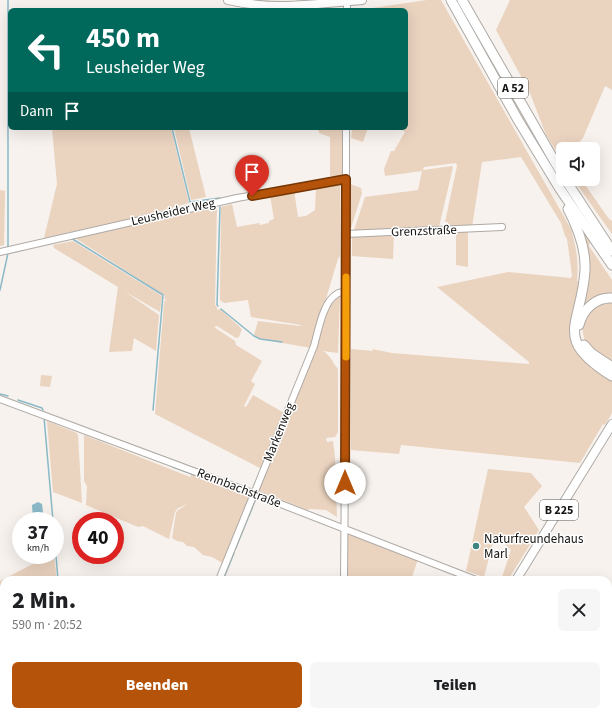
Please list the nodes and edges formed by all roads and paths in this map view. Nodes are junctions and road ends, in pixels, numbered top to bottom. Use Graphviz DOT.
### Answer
graph roads {
  1 [pos="228,0"];
  2 [pos="362,0"];
  3 [pos="451,0"];
  4 [pos="462,0"];
  5 [pos="347,1"];
  6 [pos="346,130"];
  7 [pos="556,164"];
  8 [pos="346,179"];
  9 [pos="570,186"];
  10 [pos="560,189"];
  11 [pos="502,227"];
  12 [pos="346,234"];
  13 [pos="612,250"];
  14 [pos="0,252"];
  15 [pos="612,265"];
  16 [pos="346,292"];
  17 [pos="612,298"];
  18 [pos="612,367"];
  19 [pos="612,376"];
  20 [pos="0,399"];
  21 [pos="612,424"];
  22 [pos="255,494"];
  23 [pos="344,528"];
  24 [pos="221,576"];
  25 [pos="344,576"];
  26 [pos="466,576"];
  27 [pos="518,576"];
  1 -- 5 [label="main road"];
  2 -- 5 [label="main road"];
  3 -- 10 [label="highway, A 52"];
  4 -- 7 [label="highway, A 52"];
  6 -- 8 [label="street"];
  8 -- 12 [label="street"];
  8 -- 14 [label="street, Leusheider Weg"];
  9 -- 13 [label="highway"];
  10 -- 15 [label="highway, A 52"];
  10 -- 19 [label="highway"];
  11 -- 12 [label="street, Grenzstraße"];
  12 -- 16 [label="street"];
  16 -- 22 [label="street, Markenweg"];
  16 -- 23 [label="street"];
  17 -- 18 [label="highway"];
  20 -- 22 [label="street, Rennbachstraße"];
  21 -- 27 [label="main road, B 225"];
  22 -- 23 [label="street, Rennbachstraße"];
  22 -- 24 [label="street, Markenweg"];
  23 -- 25 [label="street"];
  23 -- 26 [label="street, Rennbachstraße"];
}
